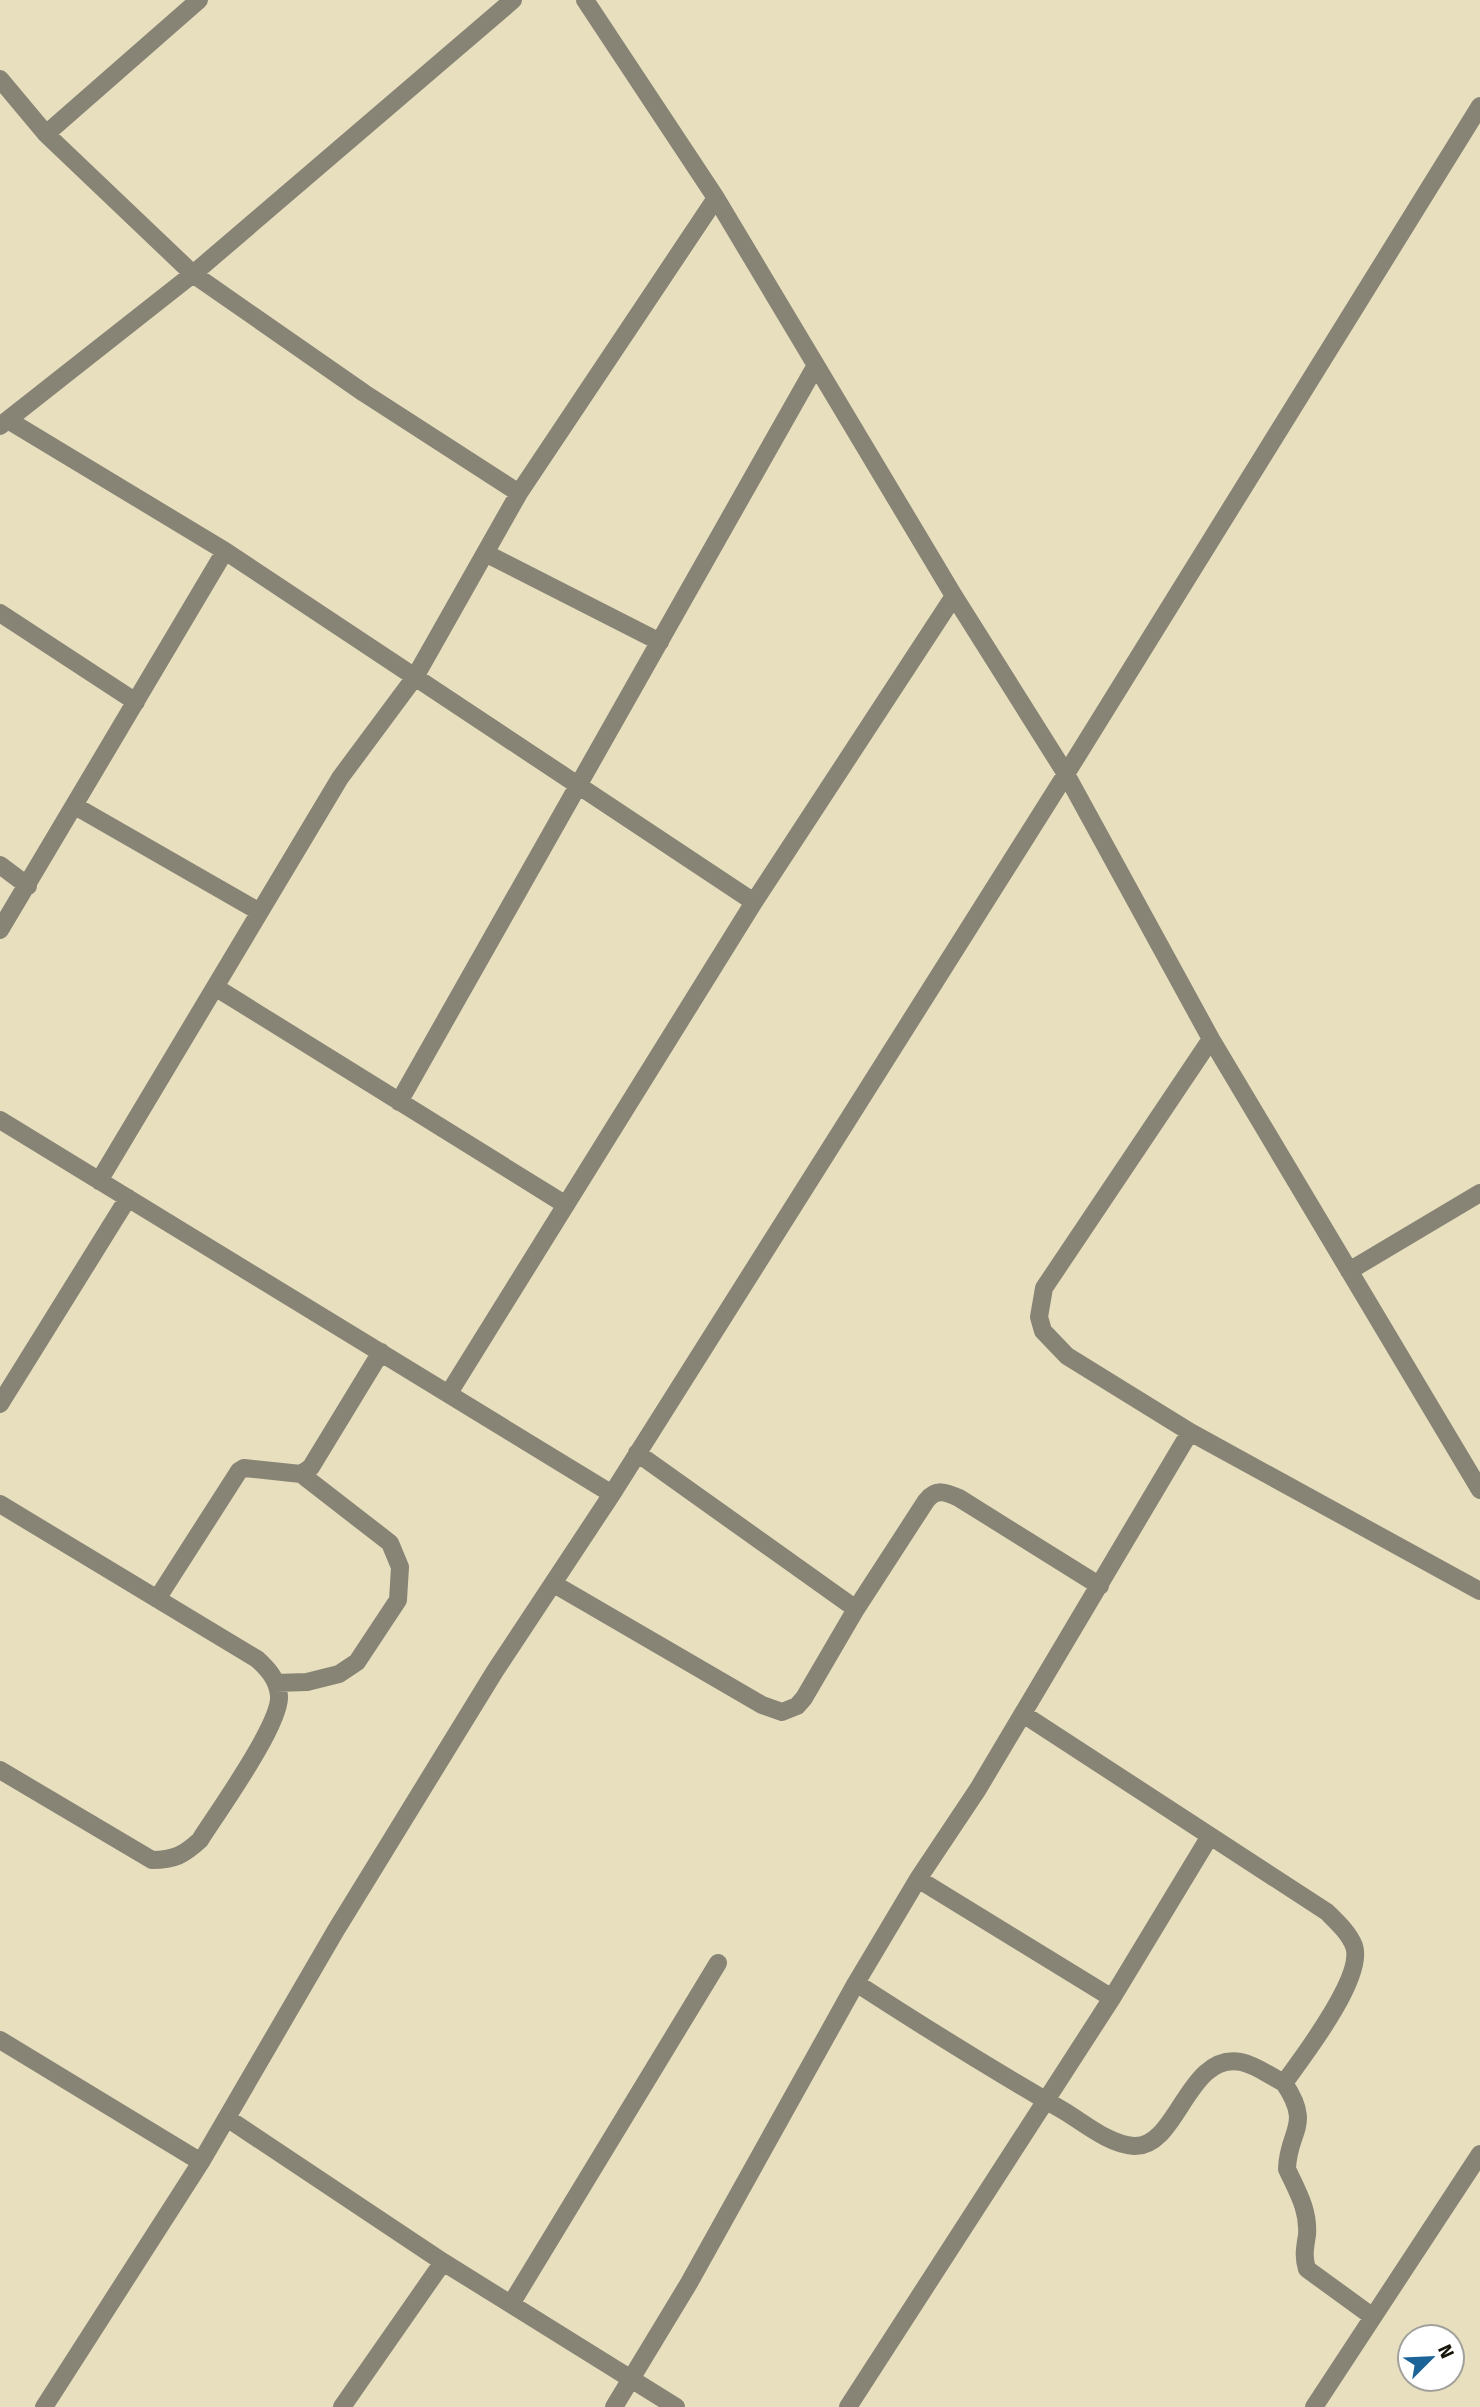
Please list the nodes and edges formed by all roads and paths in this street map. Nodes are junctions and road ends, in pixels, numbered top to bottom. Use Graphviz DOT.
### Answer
graph roads {
  1 [pos="199,0"];
  2 [pos="513,0"];
  3 [pos="585,0"];
  4 [pos="0,79"];
  5 [pos="1480,106"];
  6 [pos="46,134"];
  7 [pos="716,198"];
  8 [pos="193,274"];
  9 [pos="816,367"];
  10 [pos="4,423"];
  11 [pos="519,493"];
  12 [pos="225,551"];
  13 [pos="485,553"];
  14 [pos="954,596"];
  15 [pos="0,613"];
  16 [pos="660,642"];
  17 [pos="415,677"];
  18 [pos="136,702"];
  19 [pos="1066,774"];
  20 [pos="580,787"];
  21 [pos="75,806"];
  22 [pos="0,865"];
  23 [pos="28,886"];
  24 [pos="754,902"];
  25 [pos="258,911"];
  26 [pos="0,930"];
  27 [pos="215,987"];
  28 [pos="1211,1040"];
  29 [pos="399,1102"];
  30 [pos="0,1120"];
  31 [pos="99,1181"];
  32 [pos="1480,1193"];
  33 [pos="128,1198"];
  34 [pos="566,1205"];
  35 [pos="1349,1271"];
  36 [pos="381,1352"];
  37 [pos="449,1393"];
  38 [pos="0,1404"];
  39 [pos="1189,1432"];
  40 [pos="637,1453"];
  41 [pos="301,1474"];
  42 [pos="1480,1490"];
  43 [pos="612,1494"];
  44 [pos="0,1504"];
  45 [pos="554,1584"];
  46 [pos="1100,1586"];
  47 [pos="1480,1591"];
  48 [pos="157,1599"];
  49 [pos="856,1609"];
  50 [pos="276,1683"];
  51 [pos="1023,1714"];
  52 [pos="0,1770"];
  53 [pos="1210,1836"];
  54 [pos="918,1879"];
  55 [pos="718,1963"];
  56 [pos="856,1983"];
  57 [pos="1111,1998"];
  58 [pos="0,2040"];
  59 [pos="1283,2084"];
  60 [pos="1044,2099"];
  61 [pos="228,2118"];
  62 [pos="1480,2154"];
  63 [pos="201,2162"];
  64 [pos="443,2262"];
  65 [pos="511,2304"];
  66 [pos="1373,2317"];
  67 [pos="634,2378"];
  68 [pos="44,2407"];
  69 [pos="342,2407"];
  70 [pos="614,2407"];
  71 [pos="676,2407"];
  72 [pos="848,2407"];
  73 [pos="1314,2407"];
  1 -- 6 [label="street"];
  2 -- 8 [label="street"];
  3 -- 7 [label="street"];
  4 -- 6 [label="street"];
  5 -- 19 [label="street"];
  6 -- 8 [label="street"];
  7 -- 9 [label="street"];
  7 -- 11 [label="street"];
  8 -- 10 [label="street"];
  8 -- 11 [label="street"];
  9 -- 14 [label="street"];
  9 -- 16 [label="street"];
  10 -- 12 [label="street"];
  11 -- 13 [label="street"];
  12 -- 17 [label="street"];
  12 -- 18 [label="street"];
  13 -- 16 [label="street"];
  13 -- 17 [label="street"];
  14 -- 19 [label="street"];
  14 -- 24 [label="street"];
  15 -- 18 [label="street"];
  16 -- 20 [label="street"];
  17 -- 20 [label="street"];
  17 -- 25 [label="street"];
  18 -- 21 [label="street"];
  19 -- 28 [label="street"];
  19 -- 40 [label="street"];
  20 -- 24 [label="street"];
  20 -- 29 [label="street"];
  21 -- 23 [label="street"];
  21 -- 25 [label="street"];
  22 -- 23 [label="street"];
  23 -- 26 [label="street"];
  24 -- 34 [label="street"];
  25 -- 27 [label="street"];
  27 -- 29 [label="street"];
  27 -- 31 [label="street"];
  28 -- 35 [label="street"];
  28 -- 39 [label="street"];
  29 -- 34 [label="street"];
  30 -- 31 [label="street"];
  31 -- 33 [label="street"];
  32 -- 35 [label="street"];
  33 -- 36 [label="street"];
  33 -- 38 [label="street"];
  34 -- 37 [label="street"];
  35 -- 42 [label="street"];
  36 -- 37 [label="street"];
  36 -- 41 [label="street"];
  37 -- 43 [label="street"];
  39 -- 46 [label="street"];
  39 -- 47 [label="street"];
  40 -- 43 [label="street"];
  40 -- 49 [label="street"];
  41 -- 48 [label="street"];
  41 -- 50 [label="street"];
  43 -- 45 [label="street"];
  44 -- 48 [label="street"];
  45 -- 49 [label="street"];
  45 -- 61 [label="street"];
  46 -- 49 [label="street"];
  46 -- 51 [label="street"];
  48 -- 50 [label="street"];
  50 -- 52 [label="street"];
  51 -- 53 [label="street"];
  51 -- 54 [label="street"];
  53 -- 57 [label="street"];
  53 -- 59 [label="street"];
  54 -- 56 [label="street"];
  54 -- 57 [label="street"];
  55 -- 65 [label="street"];
  56 -- 60 [label="street"];
  56 -- 67 [label="street"];
  57 -- 60 [label="street"];
  58 -- 63 [label="street"];
  59 -- 60 [label="street"];
  59 -- 66 [label="street"];
  60 -- 72 [label="street"];
  61 -- 63 [label="street"];
  61 -- 64 [label="street"];
  62 -- 66 [label="street"];
  63 -- 68 [label="street"];
  64 -- 65 [label="street"];
  64 -- 69 [label="street"];
  65 -- 67 [label="street"];
  66 -- 73 [label="street"];
  67 -- 70 [label="street"];
  67 -- 71 [label="street"];
}
